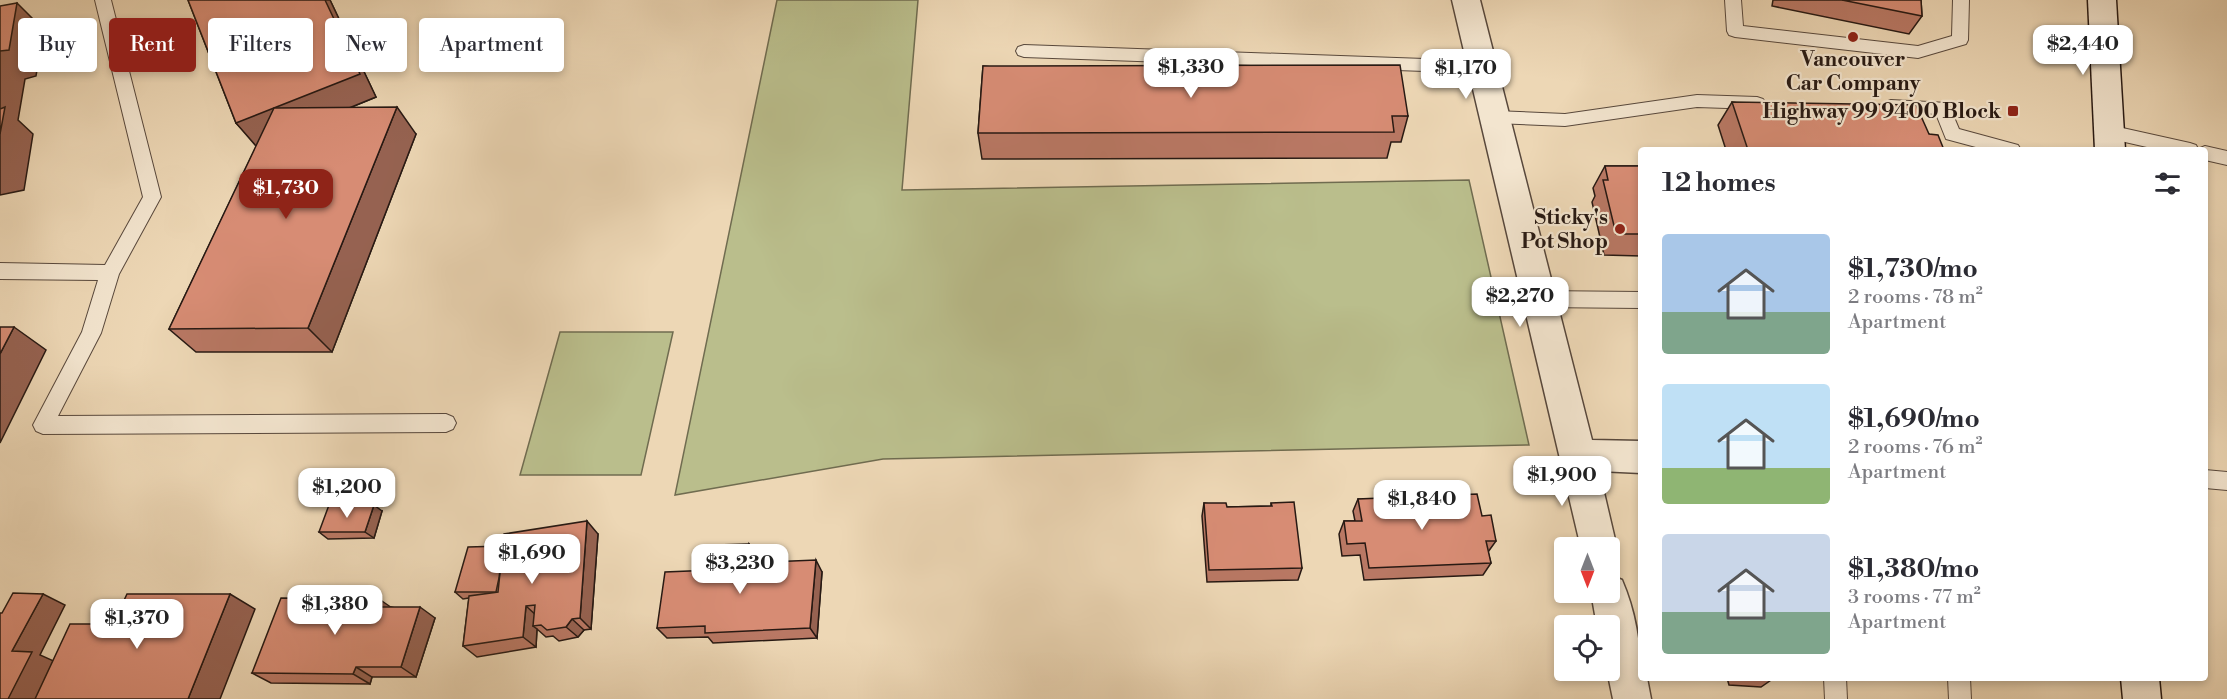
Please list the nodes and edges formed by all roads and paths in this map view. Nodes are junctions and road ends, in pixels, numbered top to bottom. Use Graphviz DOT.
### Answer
graph roads {
  1 [pos="103,0"];
  2 [pos="1466,0"];
  3 [pos="1733,0"];
  4 [pos="1961,0"];
  5 [pos="2102,0"];
  6 [pos="1024,51"];
  7 [pos="1481,68"];
  8 [pos="1779,104"];
  9 [pos="1872,106"];
  10 [pos="1494,117"];
  11 [pos="2109,141"];
  12 [pos="2001,147"];
  13 [pos="2163,147"];
  14 [pos="2208,154"];
  15 [pos="2227,158"];
  16 [pos="0,271"];
  17 [pos="110,273"];
  18 [pos="1539,299"];
  19 [pos="1638,300"];
  20 [pos="446,423"];
  21 [pos="1578,455"];
  22 [pos="1638,457"];
  23 [pos="2208,479"];
  24 [pos="2227,481"];
  25 [pos="1597,537"];
  26 [pos="1611,603"];
  27 [pos="1835,681"];
  28 [pos="1959,681"];
  29 [pos="2140,681"];
  30 [pos="1632,699"];
  31 [pos="1836,699"];
  32 [pos="1959,699"];
  33 [pos="2142,699"];
  1 -- 17 [label="lane"];
  2 -- 7 [label="street"];
  3 -- 4 [label="lane"];
  5 -- 11 [label="street"];
  6 -- 7 [label="lane"];
  7 -- 10 [label="street"];
  8 -- 10 [label="lane"];
  9 -- 12 [label="lane"];
  10 -- 18 [label="street"];
  11 -- 13 [label="lane"];
  14 -- 15 [label="lane"];
  16 -- 17 [label="lane"];
  17 -- 20 [label="lane"];
  18 -- 19 [label="lane"];
  18 -- 21 [label="street"];
  21 -- 22 [label="street"];
  21 -- 25 [label="street"];
  23 -- 24 [label="lane"];
  26 -- 30 [label="street"];
  27 -- 31 [label="lane"];
  28 -- 32 [label="lane"];
  29 -- 33 [label="street"];
}
